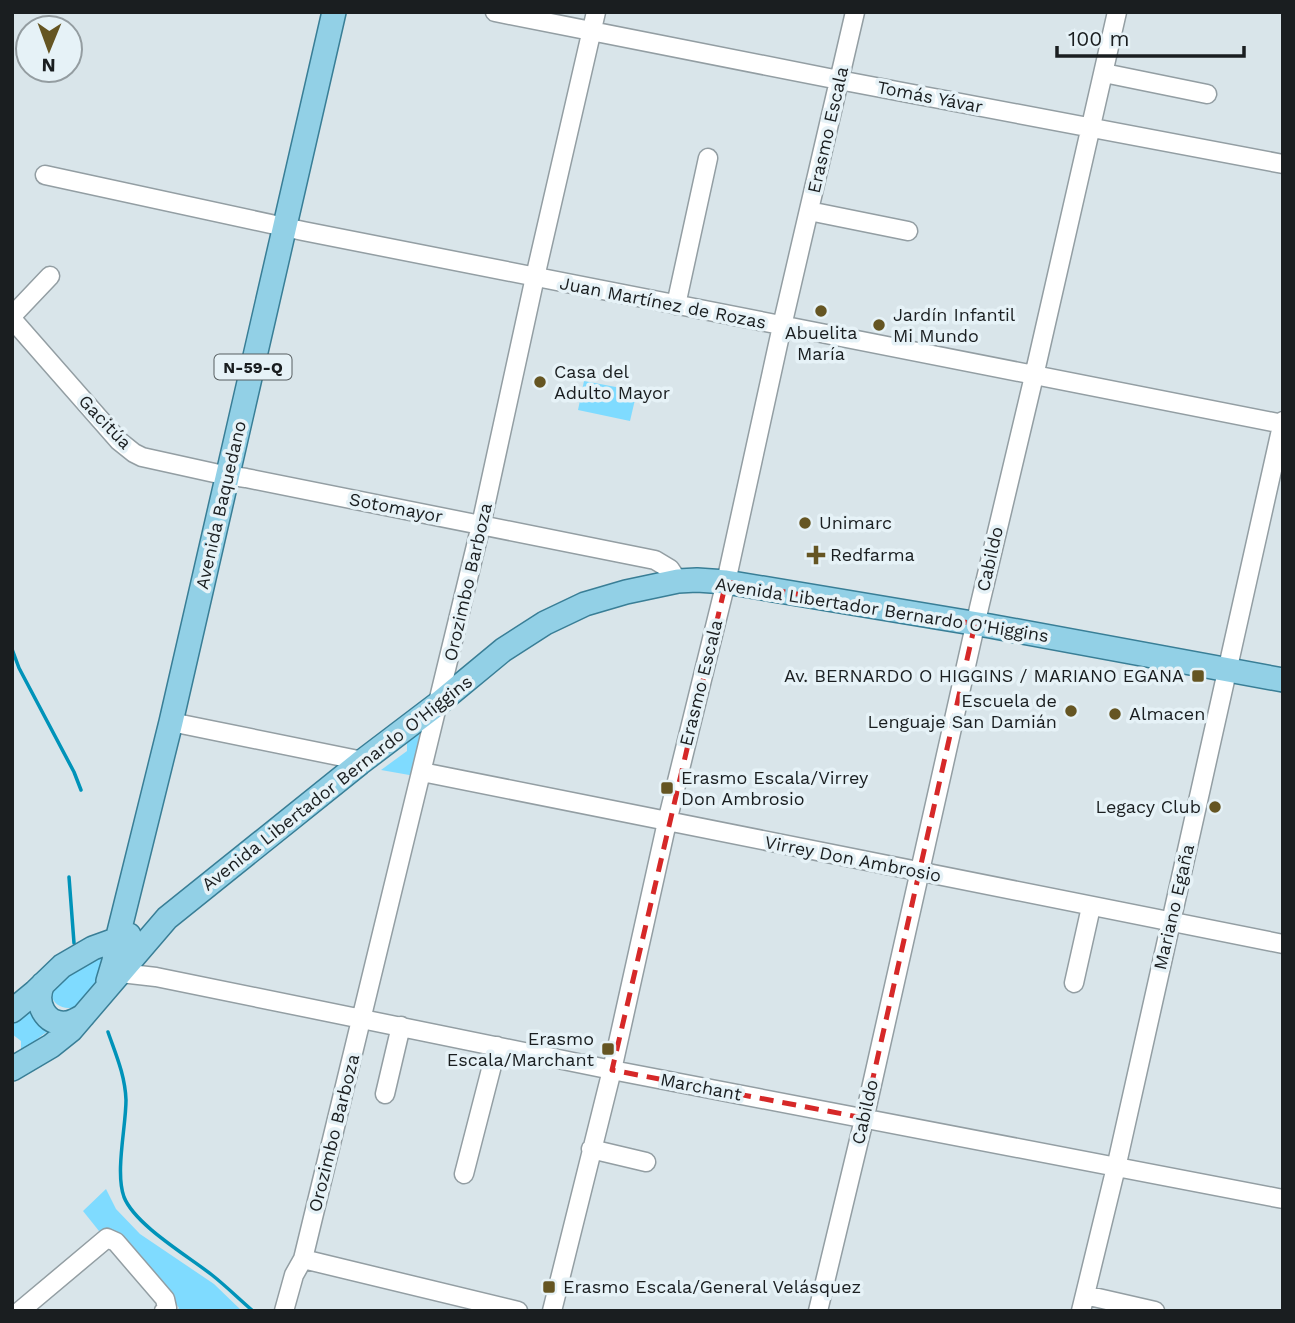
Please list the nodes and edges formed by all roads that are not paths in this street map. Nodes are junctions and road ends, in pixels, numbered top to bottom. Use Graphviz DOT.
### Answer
graph roads {
  1 [pos="334,12"];
  2 [pos="596,12"];
  3 [pos="855,12"];
  4 [pos="1117,12"];
  5 [pos="506,13"];
  6 [pos="591,32"];
  7 [pos="1104,72"];
  8 [pos="839,80"];
  9 [pos="1207,94"];
  10 [pos="1092,127"];
  11 [pos="708,158"];
  12 [pos="1283,164"];
  13 [pos="45,175"];
  14 [pos="809,211"];
  15 [pos="285,227"];
  16 [pos="908,231"];
  17 [pos="50,276"];
  18 [pos="535,277"];
  19 [pos="676,305"];
  20 [pos="12,318"];
  21 [pos="782,326"];
  22 [pos="1034,376"];
  23 [pos="1282,423"];
  24 [pos="228,475"];
  25 [pos="481,525"];
  26 [pos="678,582"];
  27 [pos="726,582"];
  28 [pos="975,624"];
  29 [pos="1228,669"];
  30 [pos="1283,680"];
  31 [pos="439,703"];
  32 [pos="171,722"];
  33 [pos="363,761"];
  34 [pos="422,772"];
  35 [pos="667,822"];
  36 [pos="920,872"];
  37 [pos="1091,907"];
  38 [pos="167,918"];
  39 [pos="1171,923"];
  40 [pos="117,940"];
  41 [pos="1283,944"];
  42 [pos="121,973"];
  43 [pos="1074,983"];
  44 [pos="43,984"];
  45 [pos="100,996"];
  46 [pos="12,1011"];
  47 [pos="83,1016"];
  48 [pos="362,1018"];
  49 [pos="401,1026"];
  50 [pos="497,1046"];
  51 [pos="12,1069"];
  52 [pos="612,1070"];
  53 [pos="385,1094"];
  54 [pos="864,1118"];
  55 [pos="591,1149"];
  56 [pos="646,1162"];
  57 [pos="1116,1167"];
  58 [pos="464,1174"];
  59 [pos="1283,1199"];
  60 [pos="303,1259"];
  61 [pos="1083,1303"];
  62 [pos="165,1309"];
  63 [pos="20,1311"];
  64 [pos="284,1311"];
  65 [pos="518,1311"];
  66 [pos="552,1311"];
  67 [pos="818,1311"];
  68 [pos="1155,1311"];
  1 -- 15 [label="main road, Avenida Baquedano / N-59-Q"];
  2 -- 6 [label="street, Orozimbo Barboza"];
  3 -- 8 [label="street, Erasmo Escala"];
  4 -- 7 [label="street, Cabildo"];
  5 -- 6 [label="street, Tomás Yávar"];
  6 -- 8 [label="street, Tomás Yávar"];
  6 -- 18 [label="street, Orozimbo Barboza"];
  7 -- 9 [label="street"];
  7 -- 10 [label="street, Cabildo"];
  8 -- 10 [label="street, Tomás Yávar"];
  8 -- 14 [label="street, Erasmo Escala"];
  10 -- 12 [label="street, Tomás Yávar"];
  10 -- 22 [label="street, Cabildo"];
  11 -- 19 [label="street"];
  13 -- 15 [label="street, Juan Martínez de Rozas"];
  14 -- 16 [label="street"];
  14 -- 21 [label="street, Erasmo Escala"];
  15 -- 18 [label="street, Juan Martínez de Rozas"];
  15 -- 24 [label="main road, Avenida Baquedano / N-59-Q"];
  17 -- 20 [label="street"];
  18 -- 19 [label="street, Juan Martínez de Rozas"];
  18 -- 25 [label="street, Orozimbo Barboza"];
  19 -- 21 [label="street, Juan Martínez de Rozas"];
  20 -- 24 [label="street, Gacitúa"];
  21 -- 22 [label="street, Juan Martínez de Rozas"];
  21 -- 27 [label="street, Erasmo Escala"];
  22 -- 23 [label="street, Juan Martínez de Rozas"];
  22 -- 28 [label="street, Cabildo"];
  23 -- 29 [label="street, Mariano Egaña"];
  24 -- 25 [label="street, Sotomayor"];
  24 -- 32 [label="main road, Avenida Baquedano / N-59-Q"];
  25 -- 26 [label="street, Sotomayor"];
  25 -- 31 [label="street, Orozimbo Barboza"];
  26 -- 27 [label="main road, Avenida Libertador Bernardo O'Higgins"];
  26 -- 31 [label="main road, Avenida Libertador Bernardo O'Higgins"];
  27 -- 28 [label="main road, Avenida Libertador Bernardo O'Higgins"];
  27 -- 35 [label="street, Erasmo Escala"];
  28 -- 29 [label="main road, Avenida Libertador Bernardo O'Higgins"];
  28 -- 36 [label="street, Cabildo"];
  29 -- 30 [label="main road, Avenida Libertador Bernardo O'Higgins"];
  29 -- 39 [label="street, Mariano Egaña"];
  31 -- 33 [label="main road, Avenida Libertador Bernardo O'Higgins"];
  31 -- 34 [label="street, Orozimbo Barboza"];
  32 -- 33 [label="street"];
  32 -- 40 [label="main road, Avenida Baquedano / N-59-Q"];
  33 -- 38 [label="main road, Avenida Libertador Bernardo O'Higgins"];
  34 -- 35 [label="street, Virrey Don Ambrosio"];
  34 -- 48 [label="street, Orozimbo Barboza"];
  35 -- 36 [label="street, Virrey Don Ambrosio"];
  35 -- 52 [label="street, Erasmo Escala"];
  36 -- 37 [label="street, Virrey Don Ambrosio"];
  36 -- 54 [label="street, Cabildo"];
  37 -- 39 [label="street, Virrey Don Ambrosio"];
  37 -- 43 [label="street"];
  38 -- 40 [label="main road, Avenida Libertador Bernardo O'Higgins"];
  38 -- 42 [label="main road, Avenida Libertador Bernardo O'Higgins"];
  39 -- 41 [label="street, Virrey Don Ambrosio"];
  39 -- 57 [label="street, Mariano Egaña"];
  40 -- 44 [label="main road, Avenida Libertador Bernardo O'Higgins"];
  40 -- 45 [label="main road, Avenida Baquedano"];
  42 -- 45 [label="main road, Avenida Libertador Bernardo O'Higgins"];
  42 -- 48 [label="street, Marchant"];
  44 -- 46 [label="main road, Avenida Libertador Bernardo O'Higgins"];
  44 -- 47 [label="main road"];
  45 -- 47 [label="main road, Avenida Libertador Bernardo O'Higgins"];
  47 -- 51 [label="main road, Avenida Libertador Bernardo O'Higgins"];
  48 -- 49 [label="street, Marchant"];
  48 -- 60 [label="street, Orozimbo Barboza"];
  49 -- 50 [label="street, Marchant"];
  49 -- 53 [label="street"];
  50 -- 52 [label="street, Marchant"];
  50 -- 58 [label="street"];
  52 -- 54 [label="street, Marchant"];
  52 -- 55 [label="street, Erasmo Escala"];
  54 -- 57 [label="street, Marchant"];
  54 -- 67 [label="street, Cabildo"];
  55 -- 56 [label="street"];
  55 -- 66 [label="street, Erasmo Escala"];
  57 -- 59 [label="street, Marchant"];
  57 -- 61 [label="street, Mariano Egaña"];
  60 -- 64 [label="street, Orozimbo Barboza"];
  60 -- 65 [label="street"];
  61 -- 68 [label="street"];
  62 -- 63 [label="street"];
}
